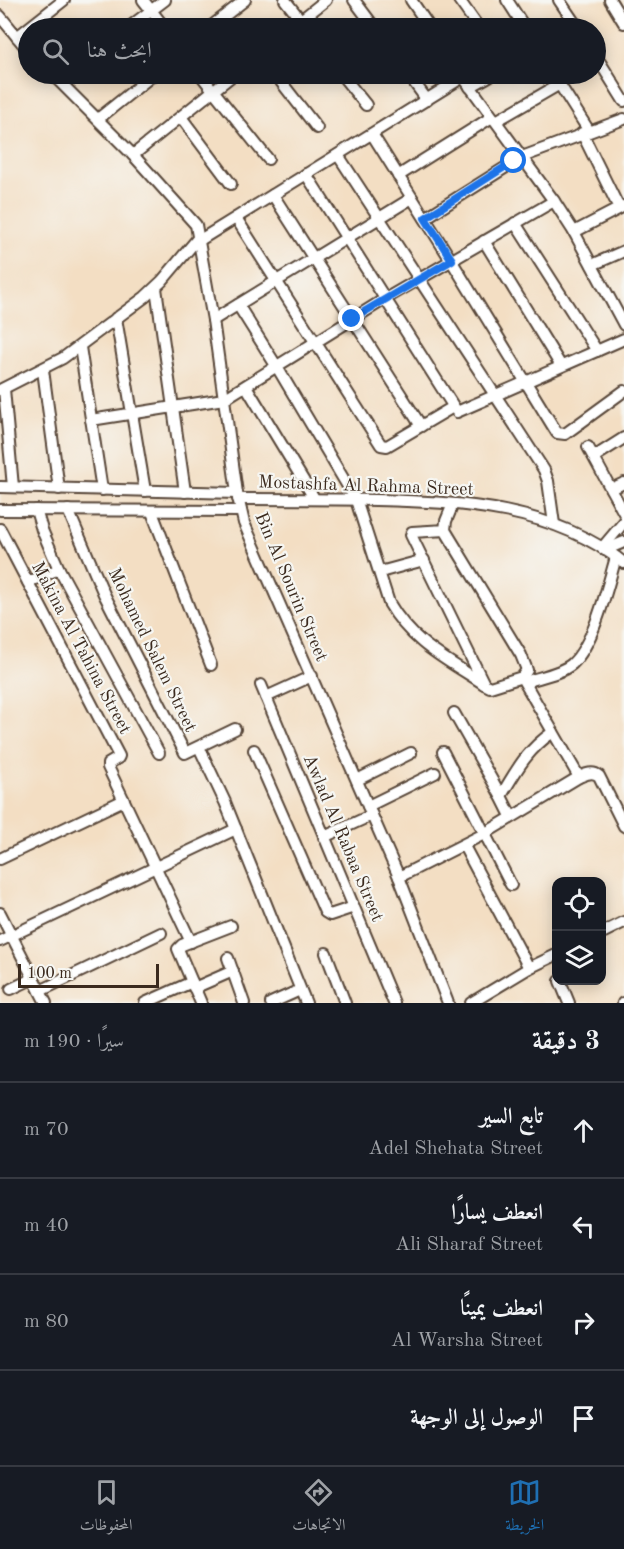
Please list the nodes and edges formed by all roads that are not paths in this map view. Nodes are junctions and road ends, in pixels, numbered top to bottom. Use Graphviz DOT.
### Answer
graph roads {
  1 [pos="64,0"];
  2 [pos="143,0"];
  3 [pos="165,0"];
  4 [pos="245,0"];
  5 [pos="285,0"];
  6 [pos="325,0"];
  7 [pos="354,0"];
  8 [pos="411,0"];
  9 [pos="459,0"];
  10 [pos="507,0"];
  11 [pos="559,0"];
  12 [pos="610,0"];
  13 [pos="151,10"];
  14 [pos="0,16"];
  15 [pos="41,18"];
  16 [pos="141,18"];
  17 [pos="157,18"];
  18 [pos="222,18"];
  19 [pos="299,18"];
  20 [pos="310,18"];
  21 [pos="368,18"];
  22 [pos="423,18"];
  23 [pos="472,18"];
  24 [pos="519,18"];
  25 [pos="569,18"];
  26 [pos="624,23"];
  27 [pos="17,37"];
  28 [pos="606,73"];
  29 [pos="63,84"];
  30 [pos="142,84"];
  31 [pos="209,84"];
  32 [pos="222,84"];
  33 [pos="283,84"];
  34 [pos="349,84"];
  35 [pos="415,84"];
  36 [pos="456,84"];
  37 [pos="469,84"];
  38 [pos="560,84"];
  39 [pos="214,90"];
  40 [pos="427,100"];
  41 [pos="624,101"];
  42 [pos="366,105"];
  43 [pos="181,117"];
  44 [pos="98,119"];
  45 [pos="494,119"];
  46 [pos="624,119"];
  47 [pos="317,128"];
  48 [pos="585,132"];
  49 [pos="372,134"];
  50 [pos="133,155"];
  51 [pos="338,155"];
  52 [pos="522,157"];
  53 [pos="268,159"];
  54 [pos="306,174"];
  55 [pos="398,176"];
  56 [pos="231,184"];
  57 [pos="273,195"];
  58 [pos="412,198"];
  59 [pos="554,201"];
  60 [pos="622,207"];
  61 [pos="236,218"];
  62 [pos="378,218"];
  63 [pos="425,218"];
  64 [pos="515,223"];
  65 [pos="574,232"];
  66 [pos="346,238"];
  67 [pos="200,239"];
  68 [pos="484,241"];
  69 [pos="624,251"];
  70 [pos="314,258"];
  71 [pos="452,260"];
  72 [pos="592,265"];
  73 [pos="418,279"];
  74 [pos="276,281"];
  75 [pos="156,288"];
  76 [pos="624,298"];
  77 [pos="385,299"];
  78 [pos="612,303"];
  79 [pos="238,305"];
  80 [pos="116,318"];
  81 [pos="352,319"];
  82 [pos="213,320"];
  83 [pos="624,325"];
  84 [pos="624,339"];
  85 [pos="316,342"];
  86 [pos="80,347"];
  87 [pos="597,351"];
  88 [pos="561,366"];
  89 [pos="277,367"];
  90 [pos="43,370"];
  91 [pos="526,381"];
  92 [pos="246,386"];
  93 [pos="2,389"];
  94 [pos="624,391"];
  95 [pos="495,395"];
  96 [pos="224,399"];
  97 [pos="173,407"];
  98 [pos="454,409"];
  99 [pos="133,413"];
  100 [pos="91,420"];
  101 [pos="421,426"];
  102 [pos="624,438"];
  103 [pos="624,483"];
  104 [pos="0,487"];
  105 [pos="13,488"];
  106 [pos="41,488"];
  107 [pos="59,489"];
  108 [pos="75,489"];
  109 [pos="611,489"];
  110 [pos="102,490"];
  111 [pos="145,491"];
  112 [pos="185,492"];
  113 [pos="237,496"];
  114 [pos="314,498"];
  115 [pos="356,500"];
  116 [pos="453,504"];
  117 [pos="0,510"];
  118 [pos="39,510"];
  119 [pos="72,510"];
  120 [pos="240,511"];
  121 [pos="152,512"];
  122 [pos="624,513"];
  123 [pos="624,522"];
  124 [pos="554,524"];
  125 [pos="0,529"];
  126 [pos="445,530"];
  127 [pos="624,542"];
  128 [pos="604,549"];
  129 [pos="424,560"];
  130 [pos="620,560"];
  131 [pos="59,569"];
  132 [pos="380,572"];
  133 [pos="28,582"];
  134 [pos="211,665"];
  135 [pos="312,676"];
  136 [pos="523,680"];
  137 [pos="484,684"];
  138 [pos="261,685"];
  139 [pos="266,697"];
  140 [pos="454,713"];
  141 [pos="235,729"];
  142 [pos="553,732"];
  143 [pos="199,747"];
  144 [pos="254,750"];
  145 [pos="443,752"];
  146 [pos="159,753"];
  147 [pos="411,753"];
  148 [pos="435,773"];
  149 [pos="579,777"];
  150 [pos="357,780"];
  151 [pos="501,796"];
  152 [pos="124,800"];
  153 [pos="370,811"];
  154 [pos="511,816"];
  155 [pos="624,826"];
  156 [pos="236,829"];
  157 [pos="484,834"];
  158 [pos="324,837"];
  159 [pos="464,846"];
  160 [pos="0,859"];
  161 [pos="156,867"];
  162 [pos="399,878"];
  163 [pos="510,885"];
  164 [pos="354,907"];
  165 [pos="0,913"];
  166 [pos="624,922"];
  167 [pos="231,926"];
  168 [pos="606,931"];
  169 [pos="161,933"];
  170 [pos="12,936"];
  171 [pos="0,941"];
  172 [pos="191,942"];
  173 [pos="326,953"];
  174 [pos="552,957"];
  175 [pos="228,958"];
  176 [pos="530,968"];
  177 [pos="233,971"];
  178 [pos="33,978"];
  179 [pos="193,985"];
  180 [pos="561,985"];
  181 [pos="11,989"];
  182 [pos="300,990"];
  183 [pos="40,991"];
  184 [pos="46,1003"];
  185 [pos="145,1003"];
  186 [pos="201,1003"];
  187 [pos="244,1003"];
  188 [pos="271,1003"];
  189 [pos="306,1003"];
  190 [pos="345,1003"];
  191 [pos="394,1003"];
  192 [pos="448,1003"];
  193 [pos="471,1003"];
  194 [pos="568,1003"];
  1 -- 15 [label="street"];
  2 -- 13 [label="street"];
  3 -- 13 [label="street"];
  4 -- 18 [label="street"];
  5 -- 19 [label="street"];
  6 -- 20 [label="street"];
  7 -- 21 [label="street"];
  8 -- 22 [label="street"];
  9 -- 23 [label="street"];
  10 -- 24 [label="street"];
  11 -- 25 [label="street"];
  12 -- 26 [label="street"];
  13 -- 16 [label="street"];
  13 -- 17 [label="street"];
  14 -- 27 [label="street"];
  28 -- 41 [label="street"];
  29 -- 44 [label="street, Bin Al Sourin Street"];
  30 -- 44 [label="street"];
  31 -- 39 [label="street"];
  32 -- 39 [label="street"];
  33 -- 47 [label="street"];
  34 -- 42 [label="street"];
  35 -- 40 [label="street"];
  36 -- 40 [label="street"];
  37 -- 45 [label="street"];
  38 -- 45 [label="street"];
  38 -- 48 [label="street"];
  39 -- 43 [label="street"];
  39 -- 53 [label="street"];
  40 -- 49 [label="street"];
  43 -- 50 [label="street"];
  43 -- 56 [label="street"];
  44 -- 50 [label="street, Bin Al Sourin Street"];
  45 -- 52 [label="street"];
  45 -- 55 [label="street"];
  46 -- 48 [label="street"];
  48 -- 52 [label="street"];
  48 -- 60 [label="street"];
  49 -- 51 [label="street"];
  49 -- 55 [label="street"];
  50 -- 67 [label="street, Bin Al Sourin Street"];
  51 -- 54 [label="street"];
  51 -- 62 [label="street"];
  52 -- 59 [label="street"];
  52 -- 63 [label="street"];
  54 -- 57 [label="street"];
  54 -- 66 [label="street"];
  55 -- 58 [label="street"];
  57 -- 61 [label="street"];
  57 -- 70 [label="street"];
  58 -- 62 [label="street"];
  58 -- 63 [label="street"];
  59 -- 64 [label="street"];
  59 -- 65 [label="street"];
  60 -- 65 [label="street"];
  61 -- 67 [label="street"];
  61 -- 74 [label="street"];
  62 -- 66 [label="street"];
  62 -- 73 [label="street"];
  63 -- 71 [label="street"];
  64 -- 68 [label="street"];
  64 -- 87 [label="street"];
  65 -- 72 [label="street"];
  66 -- 70 [label="street"];
  66 -- 77 [label="street"];
  67 -- 75 [label="street"];
  67 -- 82 [label="street, Bin Al Sourin Street"];
  68 -- 71 [label="street"];
  68 -- 88 [label="street"];
  69 -- 72 [label="street"];
  70 -- 74 [label="street"];
  70 -- 81 [label="street"];
  71 -- 73 [label="street"];
  71 -- 91 [label="street"];
  72 -- 78 [label="street"];
  73 -- 77 [label="street"];
  73 -- 95 [label="street"];
  74 -- 79 [label="street"];
  74 -- 85 [label="street"];
  75 -- 80 [label="street"];
  75 -- 97 [label="street"];
  76 -- 78 [label="street"];
  77 -- 81 [label="street"];
  77 -- 98 [label="street"];
  78 -- 83 [label="street"];
  79 -- 82 [label="street"];
  79 -- 89 [label="street"];
  80 -- 86 [label="street"];
  80 -- 99 [label="street"];
  81 -- 85 [label="street"];
  81 -- 101 [label="street"];
  82 -- 96 [label="street, Bin Al Sourin Street"];
  84 -- 87 [label="street"];
  85 -- 89 [label="street"];
  85 -- 101 [label="street"];
  86 -- 90 [label="street"];
  86 -- 100 [label="street"];
  87 -- 88 [label="street"];
  88 -- 91 [label="street"];
  89 -- 92 [label="street"];
  89 -- 115 [label="street"];
  90 -- 93 [label="street"];
  90 -- 107 [label="street"];
  91 -- 94 [label="street"];
  91 -- 95 [label="street"];
  92 -- 96 [label="street"];
  92 -- 114 [label="street"];
  93 -- 105 [label="street"];
  95 -- 98 [label="street"];
  95 -- 124 [label="street"];
  96 -- 97 [label="street"];
  96 -- 113 [label="street, Bin Al Sourin Street"];
  97 -- 99 [label="street"];
  97 -- 112 [label="street"];
  98 -- 101 [label="street"];
  99 -- 100 [label="street"];
  99 -- 111 [label="street"];
  100 -- 110 [label="street"];
  102 -- 109 [label="street"];
  103 -- 109 [label="street"];
  104 -- 105 [label="street, Mostashfa Al Rahma Street"];
  105 -- 106 [label="street, Mostashfa Al Rahma Street"];
  106 -- 107 [label="street, Mostashfa Al Rahma Street"];
  106 -- 118 [label="street"];
  107 -- 108 [label="street, Mostashfa Al Rahma Street"];
  108 -- 110 [label="street, Mostashfa Al Rahma Street"];
  108 -- 119 [label="street"];
  109 -- 122 [label="street"];
  110 -- 111 [label="street, Mostashfa Al Rahma Street"];
  111 -- 112 [label="street, Mostashfa Al Rahma Street"];
  112 -- 113 [label="street, Mostashfa Al Rahma Street"];
  113 -- 114 [label="street, Mostashfa Al Rahma Street"];
  113 -- 120 [label="street, Bin Al Sourin Street"];
  114 -- 115 [label="street, Mostashfa Al Rahma Street"];
  115 -- 116 [label="street, Mostashfa Al Rahma Street"];
  115 -- 132 [label="street"];
  116 -- 124 [label="street, Mostashfa Al Rahma Street"];
  116 -- 126 [label="street"];
  117 -- 118 [label="street"];
  118 -- 119 [label="street"];
  118 -- 131 [label="street"];
  119 -- 121 [label="street"];
  119 -- 143 [label="street, Mohamed Salem Street"];
  120 -- 121 [label="street"];
  120 -- 135 [label="street, Bin Al Sourin Street"];
  121 -- 134 [label="street"];
  123 -- 128 [label="street"];
  124 -- 128 [label="street, Mostashfa Al Rahma Street"];
  125 -- 133 [label="street, Makina Al Tahina Street"];
  126 -- 129 [label="street"];
  126 -- 136 [label="street"];
  127 -- 128 [label="street"];
  128 -- 130 [label="street, Mostashfa Al Rahma Street"];
  129 -- 132 [label="street"];
  129 -- 137 [label="street"];
  130 -- 136 [label="street"];
  131 -- 133 [label="street"];
  131 -- 146 [label="street"];
  132 -- 137 [label="street"];
  133 -- 152 [label="street, Makina Al Tahina Street"];
  135 -- 139 [label="street"];
  135 -- 150 [label="street, Bin Al Sourin Street"];
  136 -- 137 [label="street"];
  136 -- 142 [label="street"];
  138 -- 139 [label="street, Awlad Al Rabaa Street"];
  139 -- 158 [label="street, Awlad Al Rabaa Street"];
  140 -- 151 [label="street"];
  141 -- 143 [label="street, Mohamed Salem Street"];
  142 -- 149 [label="street"];
  142 -- 151 [label="street"];
  143 -- 156 [label="street"];
  144 -- 164 [label="street"];
  145 -- 157 [label="street"];
  147 -- 150 [label="street"];
  148 -- 153 [label="street"];
  149 -- 154 [label="street"];
  149 -- 155 [label="street"];
  150 -- 153 [label="street, Bin Al Sourin Street"];
  151 -- 154 [label="street"];
  152 -- 160 [label="street"];
  152 -- 161 [label="street, Makina Al Tahina Street"];
  153 -- 158 [label="street"];
  153 -- 162 [label="street, Bin Al Sourin Street"];
  154 -- 157 [label="street"];
  156 -- 161 [label="street"];
  156 -- 182 [label="street"];
  157 -- 159 [label="street"];
  157 -- 163 [label="street"];
  158 -- 164 [label="street, Awlad Al Rabaa Street"];
  159 -- 162 [label="street"];
  159 -- 176 [label="street"];
  161 -- 170 [label="street"];
  161 -- 172 [label="street, Makina Al Tahina Street"];
  162 -- 192 [label="street, Bin Al Sourin Street"];
  164 -- 191 [label="street, Awlad Al Rabaa Street"];
  165 -- 170 [label="street"];
  166 -- 168 [label="street"];
  167 -- 172 [label="street"];
  169 -- 183 [label="street"];
  170 -- 171 [label="street"];
  170 -- 178 [label="street"];
  172 -- 179 [label="street"];
  173 -- 190 [label="street"];
  174 -- 176 [label="street"];
  175 -- 177 [label="street"];
  176 -- 193 [label="street"];
  177 -- 179 [label="street"];
  177 -- 187 [label="street"];
  178 -- 181 [label="street"];
  178 -- 183 [label="street"];
  179 -- 185 [label="street"];
  179 -- 186 [label="street"];
  180 -- 194 [label="street"];
  182 -- 188 [label="street"];
  182 -- 189 [label="street"];
  183 -- 184 [label="street"];
}
